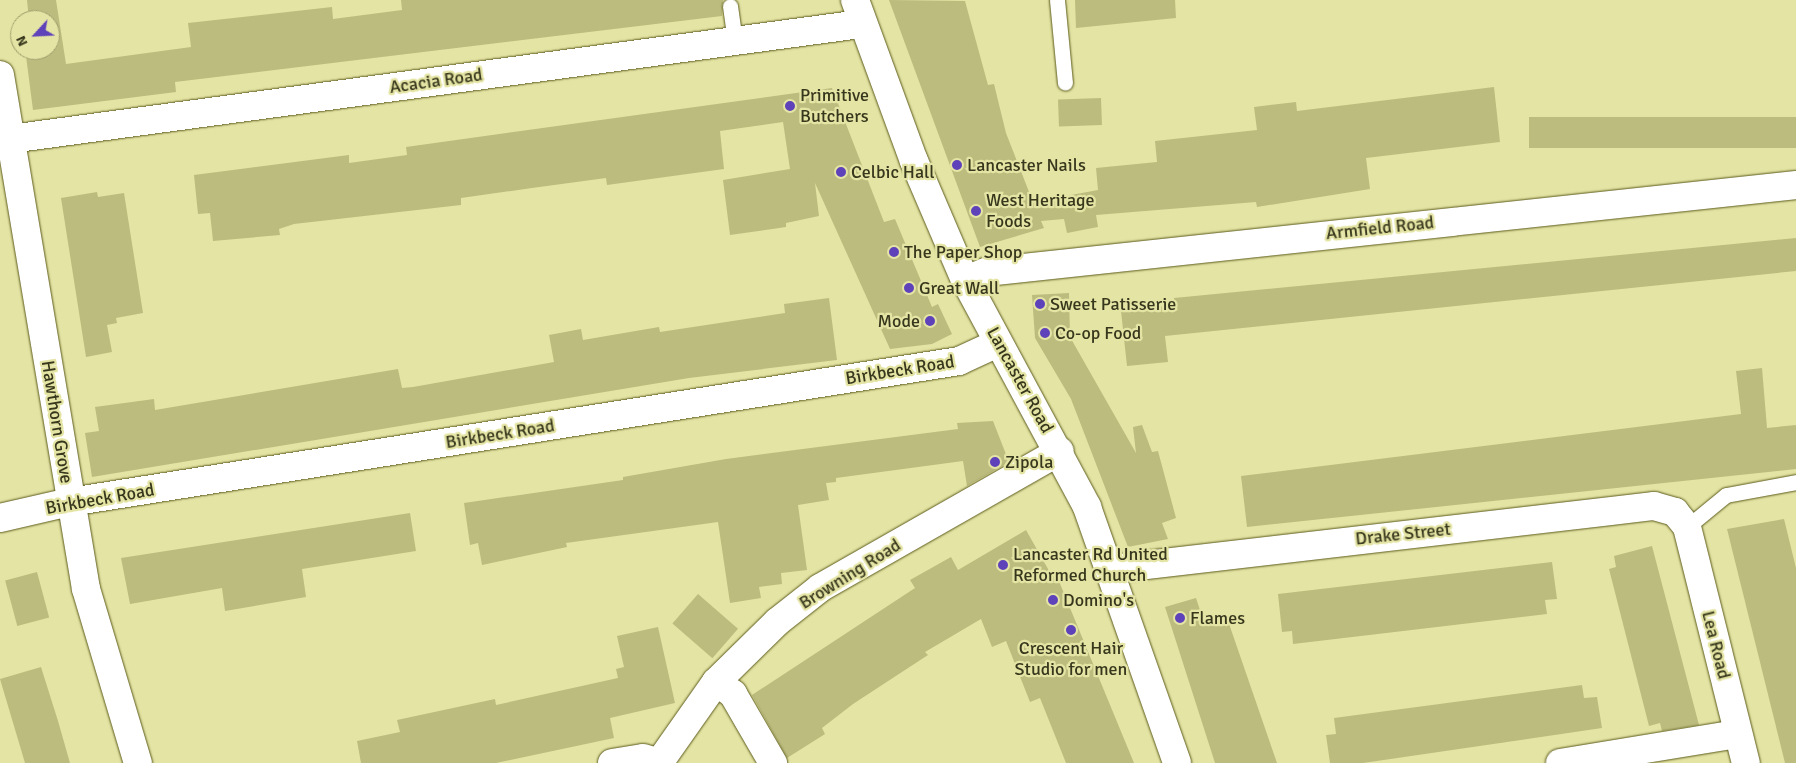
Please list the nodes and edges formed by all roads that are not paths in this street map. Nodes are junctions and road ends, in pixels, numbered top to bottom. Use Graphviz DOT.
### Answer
graph roads {
  1 [pos="1057,0"];
  2 [pos="730,6"];
  3 [pos="858,12"];
  4 [pos="735,41"];
  5 [pos="0,75"];
  6 [pos="1065,83"];
  7 [pos="10,139"];
  8 [pos="1796,185"];
  9 [pos="966,280"];
  10 [pos="998,343"];
  11 [pos="1060,451"];
  12 [pos="1796,482"];
  13 [pos="70,502"];
  14 [pos="0,518"];
  15 [pos="1686,527"];
  16 [pos="1112,569"];
  17 [pos="716,682"];
  18 [pos="1738,734"];
  19 [pos="138,763"];
  20 [pos="612,763"];
  21 [pos="659,763"];
  22 [pos="773,763"];
  23 [pos="1177,763"];
  24 [pos="1560,763"];
  25 [pos="1746,763"];
  1 -- 6 [label="lane"];
  2 -- 4 [label="lane"];
  3 -- 4 [label="street, Acacia Road"];
  3 -- 9 [label="street, Lancaster Road"];
  4 -- 7 [label="street, Acacia Road"];
  5 -- 7 [label="street, Hawthorn Grove"];
  7 -- 13 [label="street, Hawthorn Grove"];
  8 -- 9 [label="street, Armfield Road"];
  9 -- 10 [label="street, Lancaster Road"];
  10 -- 11 [label="street, Lancaster Road"];
  10 -- 13 [label="street, Birkbeck Road"];
  11 -- 16 [label="street, Lancaster Road"];
  11 -- 17 [label="street, Browning Road"];
  12 -- 15 [label="lane"];
  13 -- 14 [label="street, Birkbeck Road"];
  13 -- 19 [label="street, Hawthorn Grove"];
  15 -- 16 [label="street, Drake Street"];
  15 -- 18 [label="street, Lea Road"];
  16 -- 23 [label="street, Lancaster Road"];
  17 -- 21 [label="street, Browning Road"];
  17 -- 22 [label="street"];
  18 -- 24 [label="street"];
  18 -- 25 [label="street, Lea Road"];
  20 -- 21 [label="street"];
}
